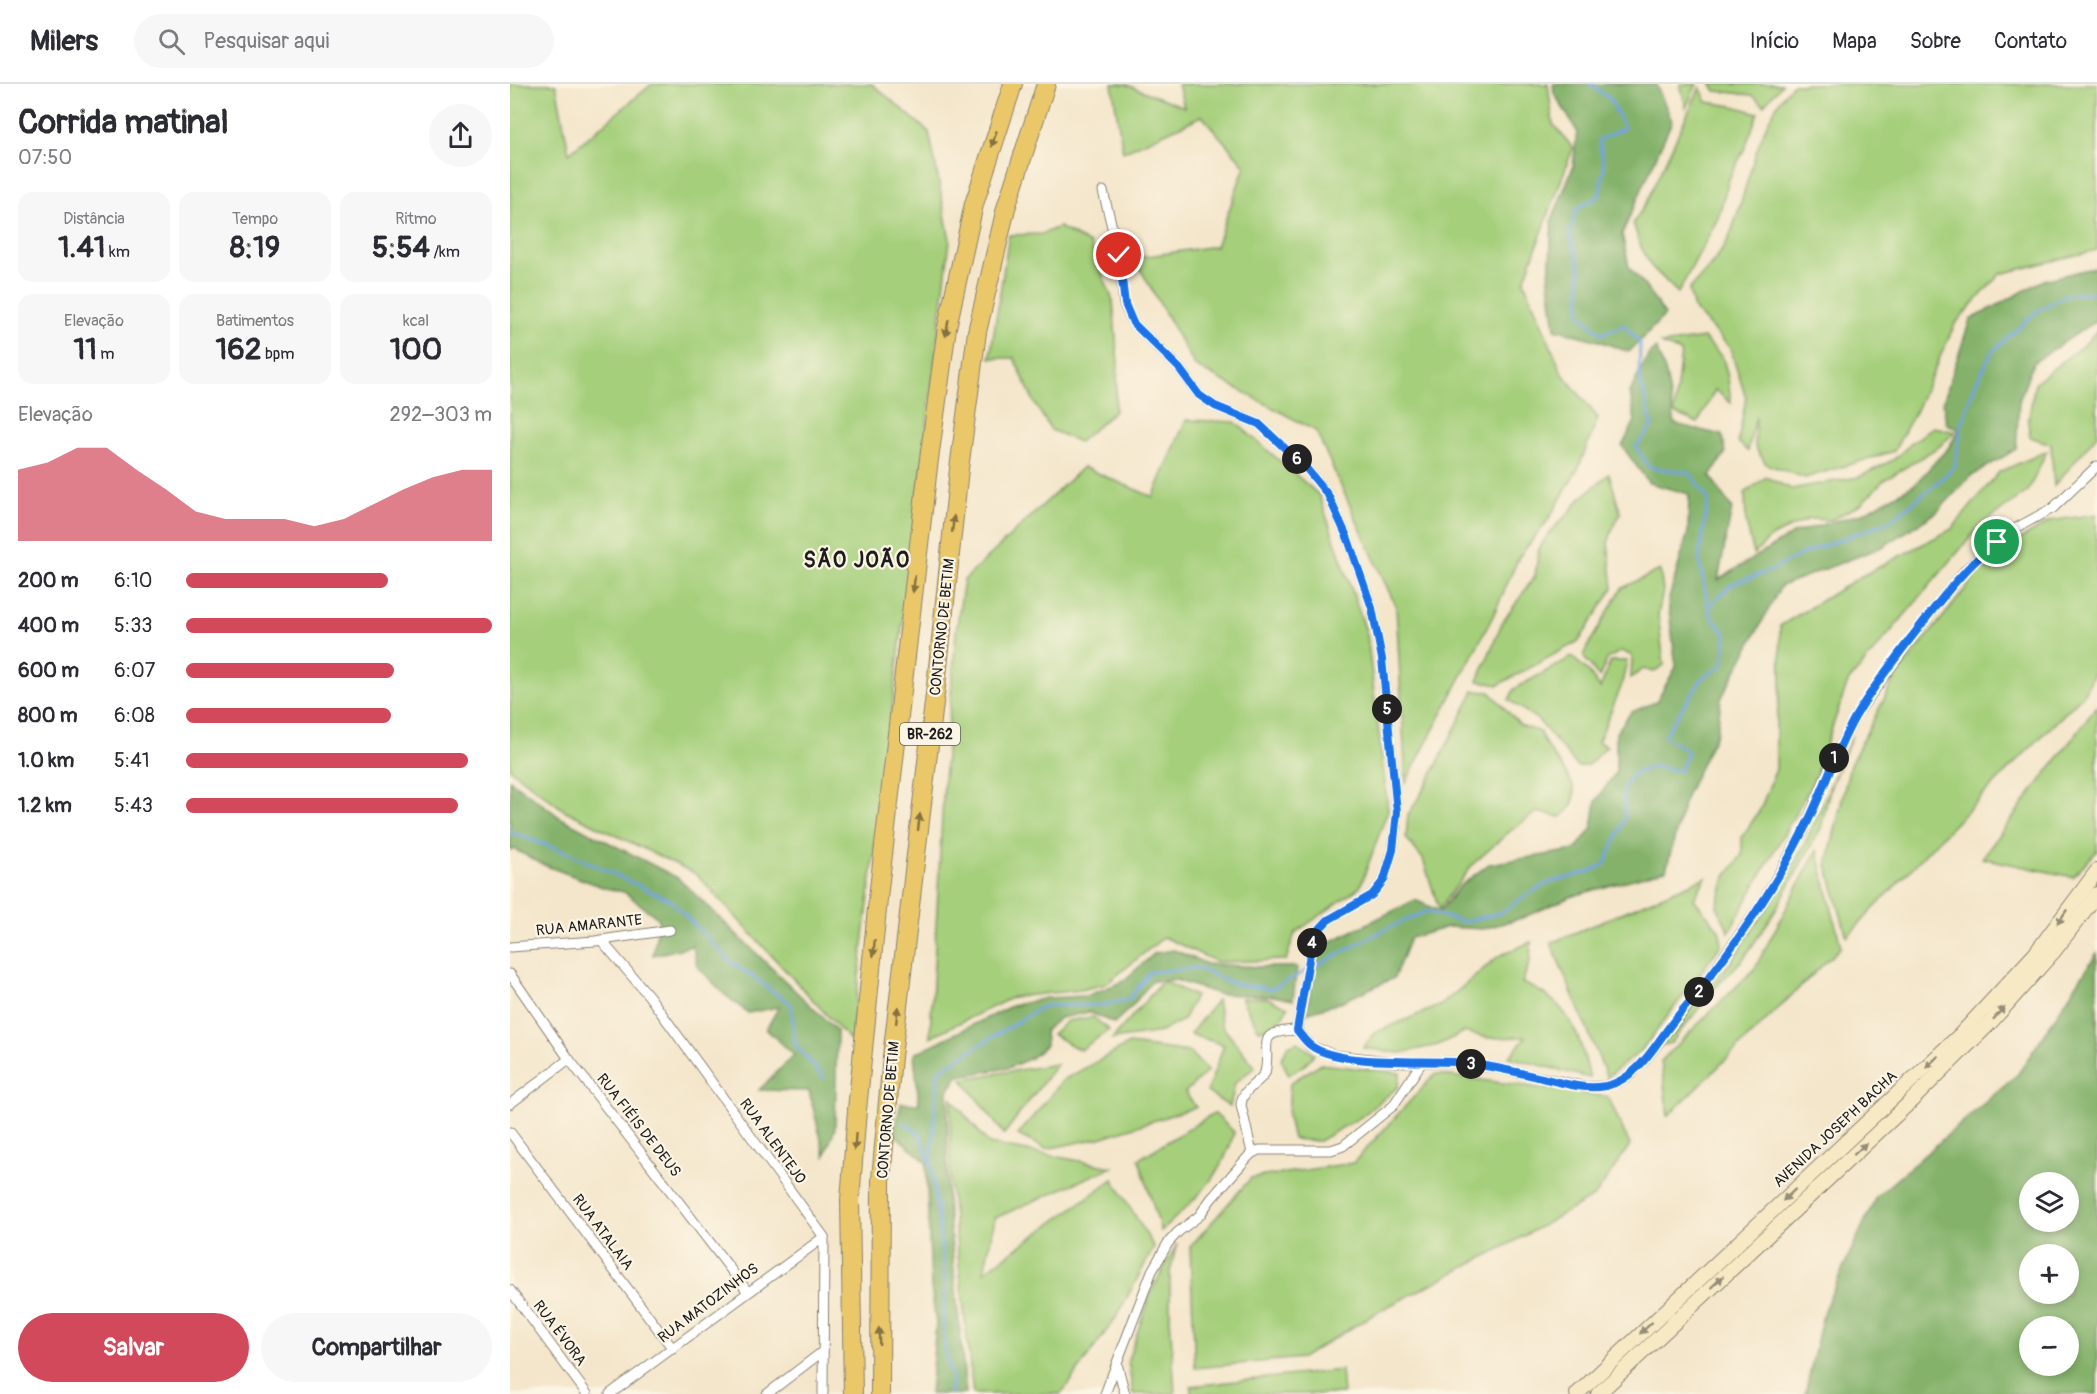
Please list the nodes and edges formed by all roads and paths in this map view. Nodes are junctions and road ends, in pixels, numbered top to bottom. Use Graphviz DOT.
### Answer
graph roads {
  1 [pos="1013,84"];
  2 [pos="1046,84"];
  3 [pos="1103,191"];
  4 [pos="2097,465"];
  5 [pos="2097,871"];
  6 [pos="2097,894"];
  7 [pos="670,930"];
  8 [pos="601,940"];
  9 [pos="510,947"];
  10 [pos="510,974"];
  11 [pos="1297,1030"];
  12 [pos="569,1059"];
  13 [pos="1422,1062"];
  14 [pos="510,1104"];
  15 [pos="510,1132"];
  16 [pos="1252,1153"];
  17 [pos="824,1237"];
  18 [pos="510,1290"];
  19 [pos="748,1292"];
  20 [pos="673,1349"];
  21 [pos="822,1352"];
  22 [pos="1117,1364"];
  23 [pos="587,1394"];
  24 [pos="610,1394"];
  25 [pos="767,1394"];
  26 [pos="823,1394"];
  27 [pos="853,1394"];
  28 [pos="880,1394"];
  29 [pos="1105,1394"];
  30 [pos="1125,1394"];
  31 [pos="1577,1394"];
  32 [pos="1598,1394"];
  1 -- 27 [label="highway, CONTORNO DE BETIM / BR-262, one-way"];
  28 -- 2 [label="highway, CONTORNO DE BETIM / BR-262, one-way"];
  3 -- 11 [label="street"];
  4 -- 13 [label="street"];
  5 -- 31 [label="main road, AVENIDA JOSEPH BACHA, one-way"];
  32 -- 6 [label="main road, AVENIDA JOSEPH BACHA, one-way"];
  7 -- 8 [label="street, RUA AMARANTE"];
  8 -- 9 [label="street, RUA AMARANTE"];
  8 -- 17 [label="street, RUA ALENTEJO"];
  10 -- 12 [label="street, RUA FIÉIS DE DEUS"];
  11 -- 13 [label="street"];
  11 -- 16 [label="street"];
  12 -- 14 [label="street"];
  12 -- 19 [label="street, RUA FIÉIS DE DEUS"];
  13 -- 16 [label="street"];
  15 -- 20 [label="street, RUA ATALAIA"];
  16 -- 22 [label="street"];
  17 -- 19 [label="street, RUA MATOZINHOS"];
  17 -- 21 [label="street"];
  18 -- 23 [label="street, RUA ÉVORA"];
  19 -- 20 [label="street, RUA MATOZINHOS"];
  20 -- 24 [label="street, RUA MATOZINHOS"];
  21 -- 25 [label="street"];
  21 -- 26 [label="street"];
  22 -- 29 [label="street"];
  22 -- 30 [label="street"];
}
